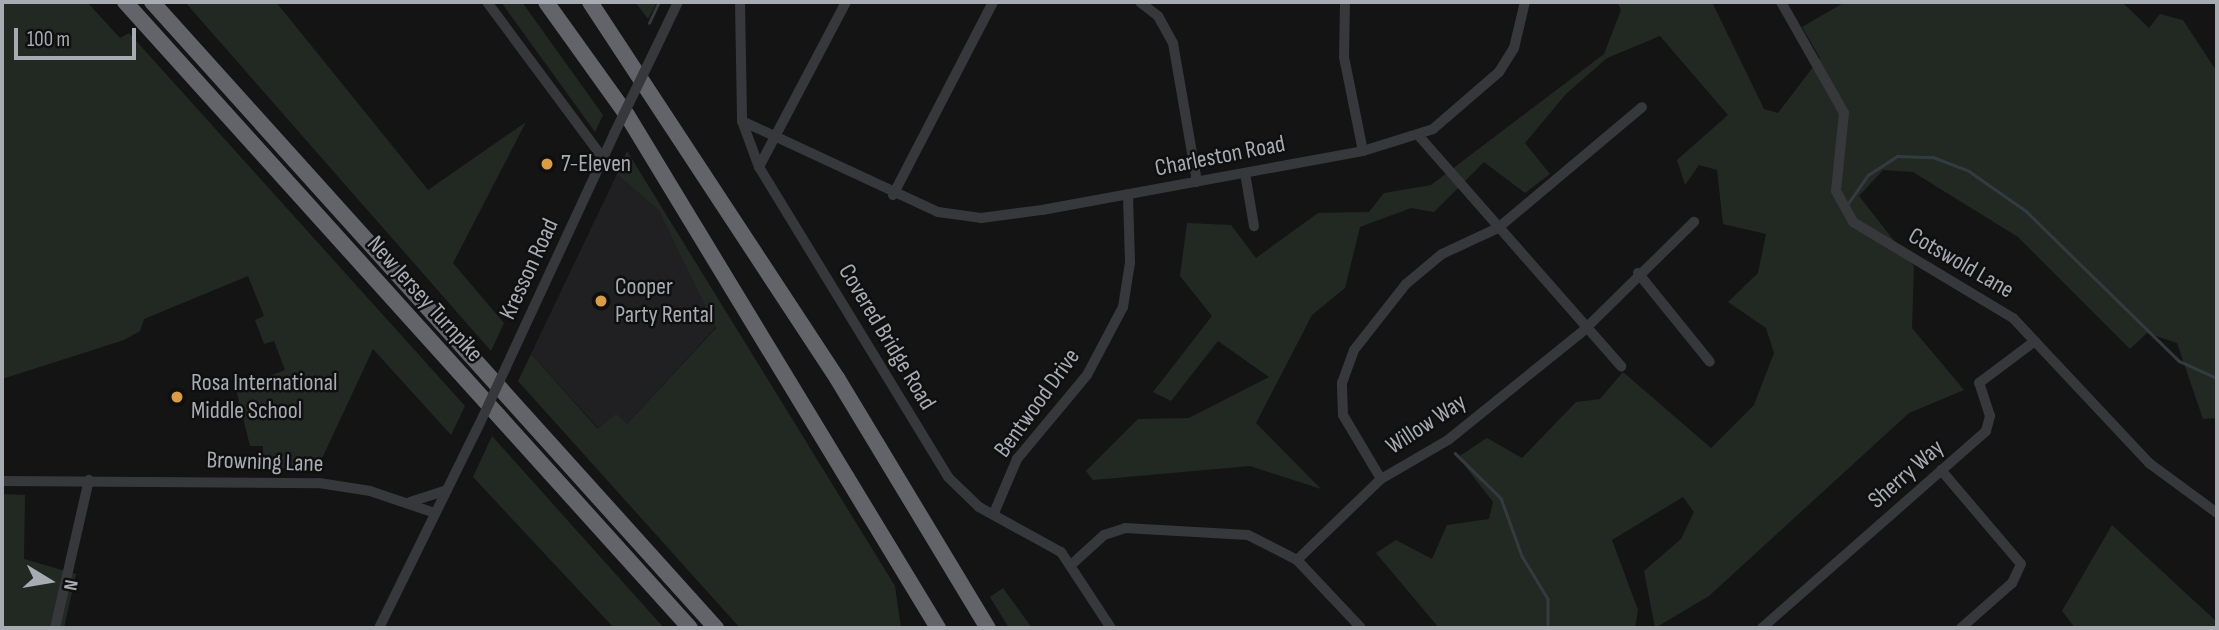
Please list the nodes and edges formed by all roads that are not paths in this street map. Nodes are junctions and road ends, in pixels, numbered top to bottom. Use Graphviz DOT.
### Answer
graph roads {
  1 [pos="125,2"];
  2 [pos="152,2"];
  3 [pos="167,2"];
  4 [pos="487,2"];
  5 [pos="546,2"];
  6 [pos="590,2"];
  7 [pos="678,2"];
  8 [pos="740,2"];
  9 [pos="846,2"];
  10 [pos="993,2"];
  11 [pos="1140,2"];
  12 [pos="1345,2"];
  13 [pos="1525,2"];
  14 [pos="1782,2"];
  15 [pos="235,92"];
  16 [pos="1642,107"];
  17 [pos="742,121"];
  18 [pos="1418,135"];
  19 [pos="776,139"];
  20 [pos="1363,151"];
  21 [pos="603,158"];
  22 [pos="759,167"];
  23 [pos="1245,173"];
  24 [pos="1197,182"];
  25 [pos="892,195"];
  26 [pos="1128,195"];
  27 [pos="1694,222"];
  28 [pos="1254,226"];
  29 [pos="1498,228"];
  30 [pos="1638,273"];
  31 [pos="1583,331"];
  32 [pos="2035,341"];
  33 [pos="1710,362"];
  34 [pos="1621,366"];
  35 [pos="1941,470"];
  36 [pos="1381,479"];
  37 [pos="89,480"];
  38 [pos="2,481"];
  39 [pos="447,490"];
  40 [pos="404,502"];
  41 [pos="435,513"];
  42 [pos="994,513"];
  43 [pos="2217,513"];
  44 [pos="1297,560"];
  45 [pos="1071,565"];
  46 [pos="55,628"];
  47 [pos="379,628"];
  48 [pos="690,628"];
  49 [pos="716,628"];
  50 [pos="938,628"];
  51 [pos="988,628"];
  52 [pos="1111,628"];
  53 [pos="1359,628"];
  54 [pos="1762,628"];
  55 [pos="1961,628"];
  1 -- 48 [label="highway, New Jersey Turnpike"];
  2 -- 15 [label="highway, New Jersey Turnpike"];
  3 -- 15 [label="highway"];
  4 -- 21 [label="street"];
  5 -- 50 [label="highway"];
  6 -- 51 [label="highway"];
  7 -- 21 [label="street, Kresson Road, bridge"];
  8 -- 17 [label="street, Covered Bridge Road"];
  9 -- 19 [label="street"];
  10 -- 25 [label="street"];
  11 -- 24 [label="street"];
  12 -- 20 [label="street"];
  13 -- 18 [label="street, Charleston Road"];
  14 -- 32 [label="street, Cotswold Lane"];
  15 -- 49 [label="highway, New Jersey Turnpike"];
  16 -- 29 [label="street"];
  17 -- 19 [label="street, Charleston Road"];
  17 -- 22 [label="street, Covered Bridge Road"];
  18 -- 20 [label="street, Charleston Road"];
  18 -- 29 [label="street"];
  19 -- 22 [label="street"];
  19 -- 25 [label="street, Charleston Road"];
  20 -- 23 [label="street, Charleston Road"];
  21 -- 39 [label="street, Kresson Road, bridge"];
  22 -- 42 [label="street, Covered Bridge Road"];
  23 -- 24 [label="street, Charleston Road"];
  23 -- 28 [label="street"];
  24 -- 26 [label="street, Charleston Road"];
  25 -- 26 [label="street, Charleston Road"];
  26 -- 42 [label="street, Bentwood Drive"];
  27 -- 30 [label="street, Willow Way"];
  29 -- 31 [label="street"];
  29 -- 36 [label="street"];
  30 -- 31 [label="street, Willow Way"];
  30 -- 33 [label="street"];
  31 -- 34 [label="street"];
  31 -- 36 [label="street, Willow Way"];
  32 -- 35 [label="street, Sherry Way"];
  32 -- 43 [label="street, Cotswold Lane"];
  35 -- 54 [label="street, Sherry Way"];
  35 -- 55 [label="street"];
  36 -- 44 [label="street, Willow Way"];
  37 -- 38 [label="street, Browning Lane"];
  37 -- 40 [label="street, Browning Lane"];
  37 -- 46 [label="street"];
  39 -- 40 [label="street"];
  39 -- 41 [label="street, Kresson Road"];
  40 -- 41 [label="street, Browning Lane"];
  41 -- 47 [label="street, Kresson Road"];
  42 -- 45 [label="street, Covered Bridge Road"];
  44 -- 45 [label="street"];
  44 -- 53 [label="street"];
  45 -- 52 [label="street, Covered Bridge Road"];
}
